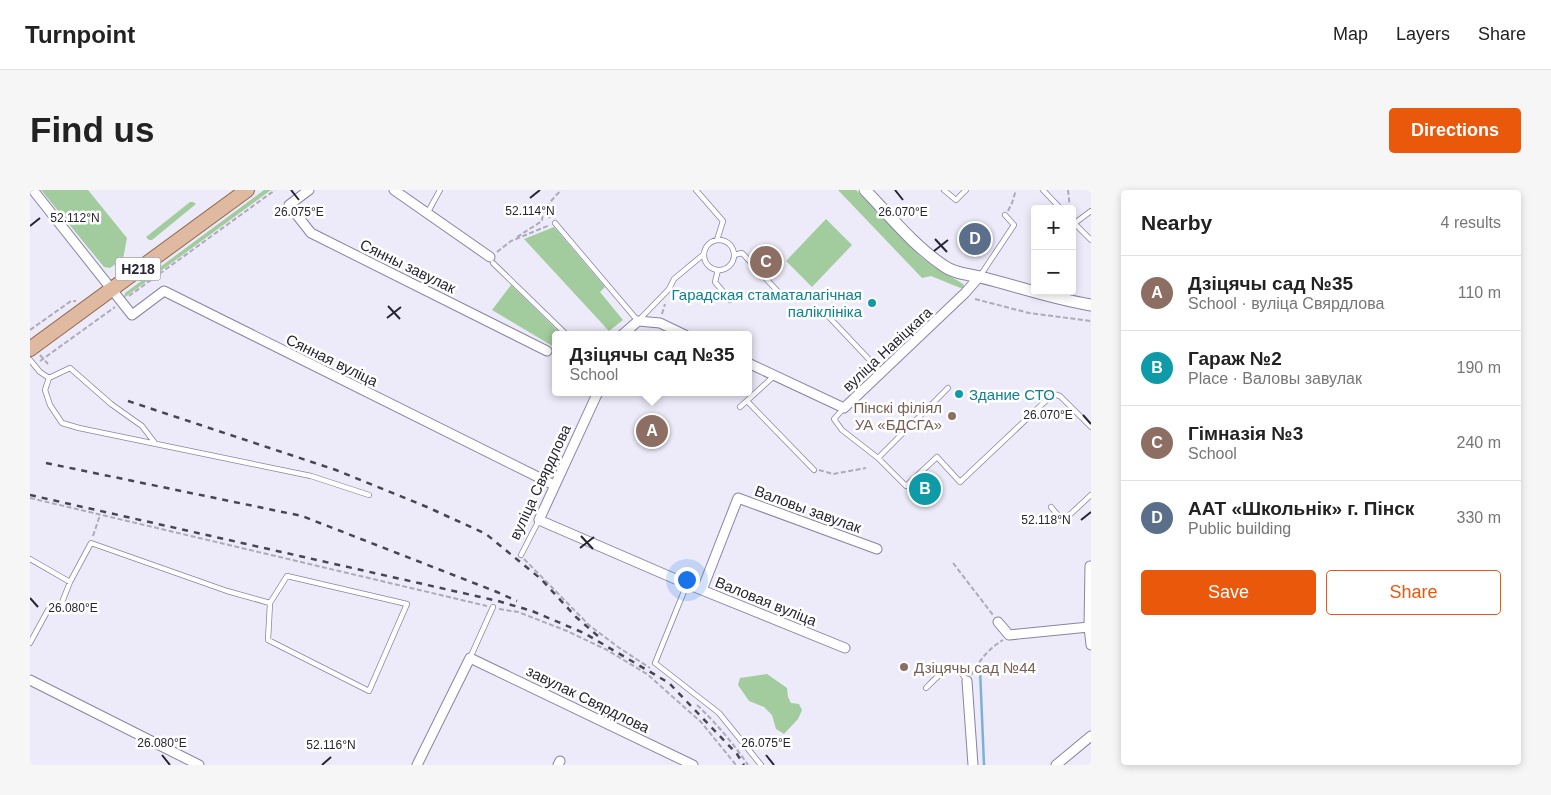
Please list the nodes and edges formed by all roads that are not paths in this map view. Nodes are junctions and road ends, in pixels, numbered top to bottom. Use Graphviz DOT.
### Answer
graph roads {
  1 [pos="33,190"];
  2 [pos="247,190"];
  3 [pos="309,190"];
  4 [pos="394,190"];
  5 [pos="440,190"];
  6 [pos="696,190"];
  7 [pos="865,190"];
  8 [pos="944,190"];
  9 [pos="966,190"];
  10 [pos="1043,190"];
  11 [pos="1057,205"];
  12 [pos="429,210"];
  13 [pos="1091,211"];
  14 [pos="1005,215"];
  15 [pos="1076,220"];
  16 [pos="555,223"];
  17 [pos="1076,225"];
  18 [pos="717,240"];
  19 [pos="1091,240"];
  20 [pos="704,254"];
  21 [pos="734,255"];
  22 [pos="492,260"];
  23 [pos="718,270"];
  24 [pos="979,277"];
  25 [pos="110,289"];
  26 [pos="784,298"];
  27 [pos="730,300"];
  28 [pos="1091,305"];
  29 [pos="828,316"];
  30 [pos="638,321"];
  31 [pos="563,331"];
  32 [pos="627,331"];
  33 [pos="677,331"];
  34 [pos="30,349"];
  35 [pos="547,351"];
  36 [pos="30,360"];
  37 [pos="752,365"];
  38 [pos="882,374"];
  39 [pos="775,375"];
  40 [pos="49,378"];
  41 [pos="948,388"];
  42 [pos="596,396"];
  43 [pos="747,401"];
  44 [pos="740,407"];
  45 [pos="844,408"];
  46 [pos="1091,427"];
  47 [pos="155,443"];
  48 [pos="878,458"];
  49 [pos="816,470"];
  50 [pos="554,486"];
  51 [pos="369,495"];
  52 [pos="1091,495"];
  53 [pos="1051,507"];
  54 [pos="539,520"];
  55 [pos="877,549"];
  56 [pos="521,555"];
  57 [pos="30,559"];
  58 [pos="1090,566"];
  59 [pos="70,582"];
  60 [pos="687,584"];
  61 [pos="702,590"];
  62 [pos="270,603"];
  63 [pos="493,607"];
  64 [pos="998,622"];
  65 [pos="1089,627"];
  66 [pos="30,643"];
  67 [pos="1091,645"];
  68 [pos="845,648"];
  69 [pos="470,658"];
  70 [pos="30,680"];
  71 [pos="967,681"];
  72 [pos="926,688"];
  73 [pos="1091,736"];
  74 [pos="199,765"];
  75 [pos="416,765"];
  76 [pos="693,765"];
  77 [pos="761,765"];
  78 [pos="973,765"];
  79 [pos="1056,765"];
  1 -- 25 [label="street, Сянная вуліца"];
  2 -- 25 [label="main road, Н218"];
  3 -- 35 [label="street, Сянны завулак"];
  4 -- 22 [label="street"];
  5 -- 12 [label="lane"];
  6 -- 18 [label="lane"];
  7 -- 24 [label="street"];
  8 -- 9 [label="lane"];
  10 -- 11 [label="lane"];
  13 -- 15 [label="lane"];
  14 -- 24 [label="lane"];
  16 -- 30 [label="lane"];
  17 -- 19 [label="lane"];
  18 -- 20 [label="lane"];
  18 -- 21 [label="lane"];
  20 -- 23 [label="lane"];
  20 -- 30 [label="lane"];
  21 -- 23 [label="lane"];
  21 -- 26 [label="lane"];
  22 -- 31 [label="lane"];
  23 -- 27 [label="lane"];
  24 -- 28 [label="street"];
  24 -- 38 [label="street, вуліца Навіцкага"];
  25 -- 34 [label="main road, Н218"];
  25 -- 50 [label="street, Сянная вуліца"];
  29 -- 38 [label="lane"];
  30 -- 32 [label="street"];
  30 -- 33 [label="street"];
  36 -- 40 [label="lane"];
  37 -- 39 [label="street, вуліца Навіцкага"];
  38 -- 45 [label="street, вуліца Навіцкага"];
  39 -- 43 [label="lane"];
  39 -- 45 [label="street, вуліца Навіцкага"];
  40 -- 47 [label="lane"];
  40 -- 47 [label="lane"];
  41 -- 48 [label="lane"];
  42 -- 50 [label="street, вуліца Свярдлова"];
  43 -- 44 [label="lane"];
  43 -- 49 [label="lane"];
  45 -- 48 [label="lane"];
  46 -- 48 [label="lane"];
  47 -- 51 [label="lane"];
  50 -- 54 [label="street, вуліца Свярдлова"];
  52 -- 53 [label="lane"];
  54 -- 56 [label="lane, вуліца Свярдлова"];
  54 -- 60 [label="street, Валовая вуліца"];
  55 -- 61 [label="street, Валовы завулак"];
  57 -- 59 [label="lane"];
  58 -- 65 [label="street"];
  59 -- 62 [label="lane"];
  59 -- 66 [label="lane"];
  60 -- 61 [label="street, Валовая вуліца"];
  60 -- 77 [label="lane"];
  61 -- 68 [label="street, Валовая вуліца"];
  62 -- 62 [label="lane"];
  63 -- 69 [label="lane"];
  64 -- 65 [label="street"];
  65 -- 67 [label="street"];
  69 -- 75 [label="street"];
  69 -- 76 [label="street, завулак Свярдлова"];
  70 -- 74 [label="street"];
  71 -- 72 [label="lane"];
  71 -- 78 [label="street"];
  73 -- 79 [label="street"];
}
